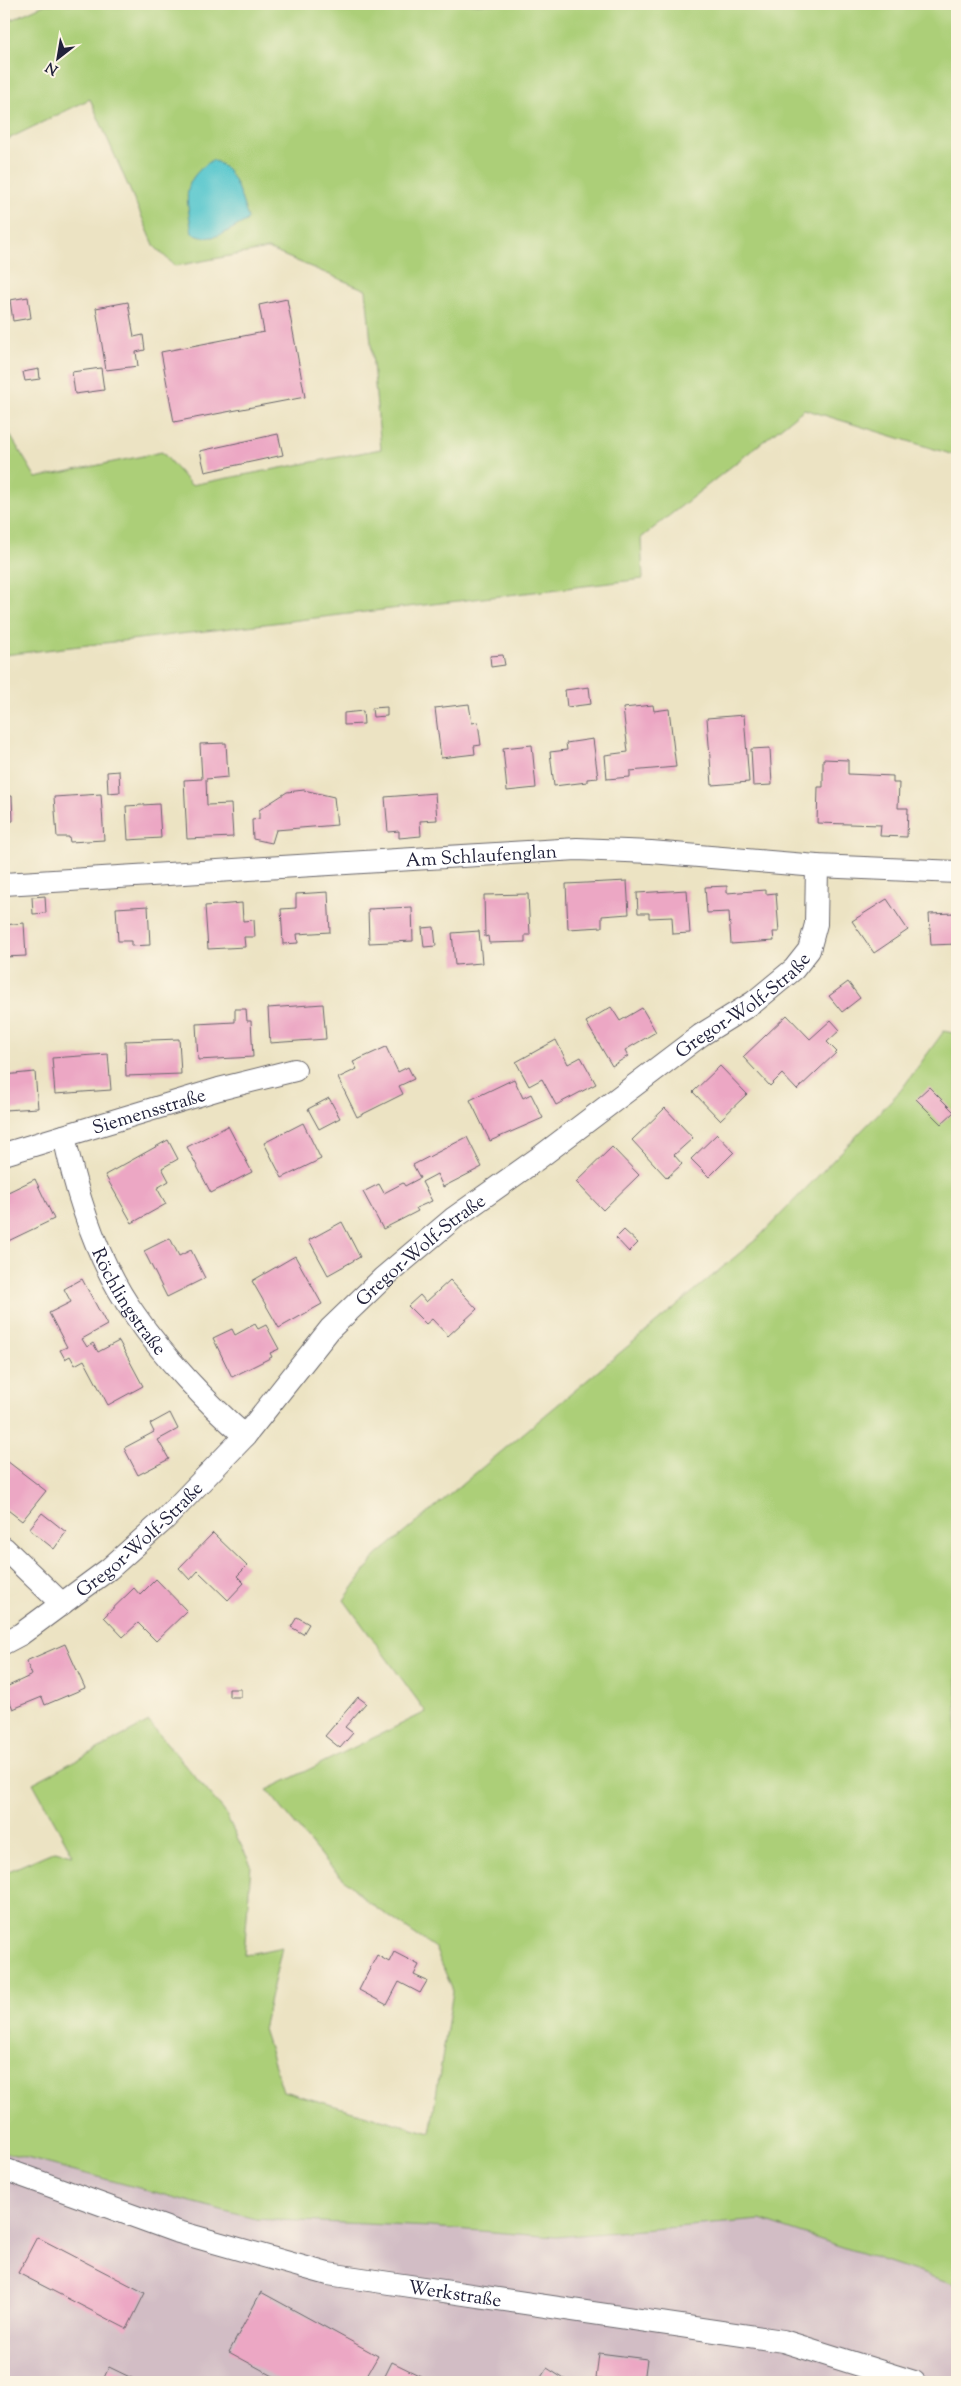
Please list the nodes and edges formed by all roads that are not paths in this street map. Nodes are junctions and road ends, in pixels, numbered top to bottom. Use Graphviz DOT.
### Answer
graph roads {
  1 [pos="817,866"];
  2 [pos="957,872"];
  3 [pos="4,884"];
  4 [pos="295,1070"];
  5 [pos="64,1136"];
  6 [pos="4,1154"];
  7 [pos="245,1436"];
  8 [pos="4,1548"];
  9 [pos="62,1604"];
  10 [pos="4,1643"];
  11 [pos="4,2169"];
  12 [pos="914,2382"];
  1 -- 2 [label="street, Am Schlaufenglan"];
  1 -- 3 [label="street, Am Schlaufenglan"];
  1 -- 7 [label="street, Gregor-Wolf-Straße"];
  4 -- 5 [label="street, Siemensstraße"];
  5 -- 6 [label="street, Siemensstraße"];
  5 -- 7 [label="street, Röchlingstraße"];
  7 -- 9 [label="street, Gregor-Wolf-Straße"];
  8 -- 9 [label="street"];
  9 -- 10 [label="street, Gregor-Wolf-Straße"];
  11 -- 12 [label="street, Werkstraße"];
}
